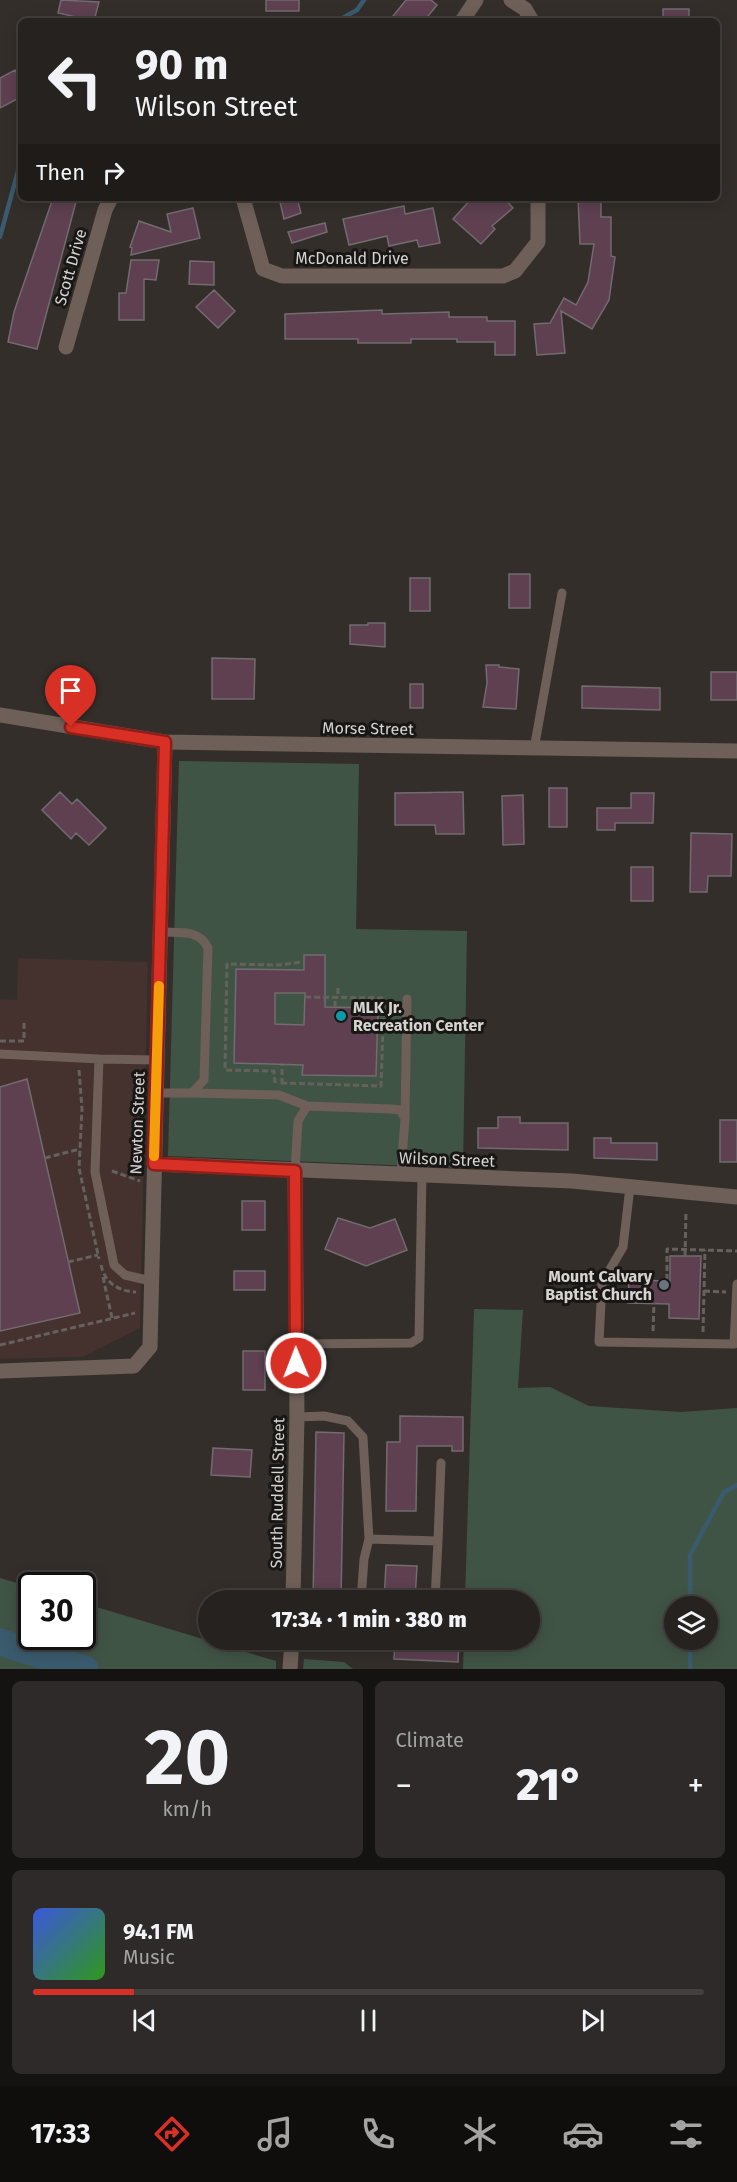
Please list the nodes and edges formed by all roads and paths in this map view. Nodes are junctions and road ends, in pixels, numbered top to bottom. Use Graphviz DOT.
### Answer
graph roads {
  1 [pos="476,0"];
  2 [pos="511,0"];
  3 [pos="464,18"];
  4 [pos="530,18"];
  5 [pos="110,201"];
  6 [pos="244,201"];
  7 [pos="538,201"];
  8 [pos="66,347"];
  9 [pos="562,592"];
  10 [pos="0,715"];
  11 [pos="165,742"];
  12 [pos="534,749"];
  13 [pos="737,751"];
  14 [pos="161,932"];
  15 [pos="301,962"];
  16 [pos="338,988"];
  17 [pos="306,997"];
  18 [pos="336,998"];
  19 [pos="407,999"];
  20 [pos="335,1007"];
  21 [pos="24,1020"];
  22 [pos="0,1041"];
  23 [pos="0,1054"];
  24 [pos="99,1059"];
  25 [pos="157,1059"];
  26 [pos="282,1065"];
  27 [pos="69,1066"];
  28 [pos="282,1084"];
  29 [pos="156,1093"];
  30 [pos="192,1093"];
  31 [pos="307,1106"];
  32 [pos="405,1118"];
  33 [pos="80,1149"];
  34 [pos="45,1158"];
  35 [pos="154,1164"];
  36 [pos="112,1171"];
  37 [pos="295,1171"];
  38 [pos="401,1175"];
  39 [pos="422,1176"];
  40 [pos="141,1181"];
  41 [pos="630,1187"];
  42 [pos="737,1197"];
  43 [pos="686,1211"];
  44 [pos="685,1250"];
  45 [pos="705,1250"];
  46 [pos="737,1251"];
  47 [pos="98,1255"];
  48 [pos="685,1256"];
  49 [pos="68,1262"];
  50 [pos="103,1276"];
  51 [pos="151,1281"];
  52 [pos="667,1281"];
  53 [pos="737,1284"];
  54 [pos="602,1289"];
  55 [pos="629,1290"];
  56 [pos="704,1291"];
  57 [pos="737,1292"];
  58 [pos="136,1293"];
  59 [pos="654,1303"];
  60 [pos="135,1313"];
  61 [pos="112,1318"];
  62 [pos="653,1343"];
  63 [pos="296,1344"];
  64 [pos="702,1344"];
  65 [pos="0,1345"];
  66 [pos="0,1371"];
  67 [pos="297,1417"];
  68 [pos="441,1463"];
  69 [pos="369,1539"];
  70 [pos="438,1541"];
  71 [pos="293,1590"];
  72 [pos="362,1590"];
  73 [pos="436,1590"];
  74 [pos="291,1650"];
  75 [pos="290,1669"];
  1 -- 3 [label="street"];
  2 -- 4 [label="street"];
  5 -- 8 [label="street, Scott Drive"];
  6 -- 7 [label="street, McDonald Drive"];
  9 -- 12 [label="lane"];
  10 -- 11 [label="street, Morse Street"];
  11 -- 12 [label="street, Morse Street"];
  11 -- 14 [label="street, Newton Street"];
  12 -- 13 [label="street, Morse Street"];
  14 -- 25 [label="street, Newton Street"];
  14 -- 30 [label="lane"];
  15 -- 28 [label="path"];
  16 -- 18 [label="path"];
  17 -- 18 [label="path"];
  18 -- 20 [label="path"];
  18 -- 28 [label="path"];
  19 -- 32 [label="lane"];
  21 -- 22 [label="path"];
  23 -- 24 [label="lane"];
  24 -- 25 [label="lane"];
  24 -- 51 [label="lane"];
  25 -- 29 [label="street, Newton Street"];
  26 -- 28 [label="path"];
  27 -- 33 [label="path"];
  29 -- 30 [label="lane"];
  29 -- 35 [label="street, Newton Street"];
  30 -- 31 [label="lane"];
  31 -- 32 [label="lane"];
  31 -- 37 [label="lane"];
  32 -- 38 [label="lane"];
  33 -- 34 [label="path"];
  33 -- 47 [label="path"];
  35 -- 37 [label="street, Wilson Street"];
  35 -- 51 [label="street, Newton Street"];
  36 -- 40 [label="path"];
  37 -- 38 [label="street, Wilson Street"];
  37 -- 63 [label="street, South Ruddell Street"];
  38 -- 39 [label="street, Wilson Street"];
  39 -- 41 [label="street, Wilson Street"];
  39 -- 63 [label="lane"];
  41 -- 42 [label="street, Wilson Street"];
  41 -- 54 [label="lane"];
  43 -- 44 [label="path"];
  44 -- 45 [label="path"];
  44 -- 48 [label="path"];
  44 -- 52 [label="path"];
  45 -- 46 [label="path"];
  45 -- 56 [label="path"];
  47 -- 49 [label="path"];
  47 -- 50 [label="path"];
  50 -- 58 [label="path"];
  50 -- 61 [label="path"];
  51 -- 66 [label="street, Newton Street"];
  53 -- 57 [label="lane"];
  54 -- 55 [label="path"];
  54 -- 62 [label="lane"];
  56 -- 57 [label="path"];
  56 -- 64 [label="path"];
  57 -- 64 [label="lane"];
  59 -- 62 [label="path"];
  60 -- 61 [label="path"];
  61 -- 65 [label="path"];
  62 -- 64 [label="lane"];
  63 -- 67 [label="street, South Ruddell Street"];
  67 -- 69 [label="lane"];
  67 -- 71 [label="street, South Ruddell Street"];
  68 -- 70 [label="lane"];
  69 -- 70 [label="lane"];
  69 -- 72 [label="lane"];
  70 -- 73 [label="lane"];
  74 -- 75 [label="street"];
}
